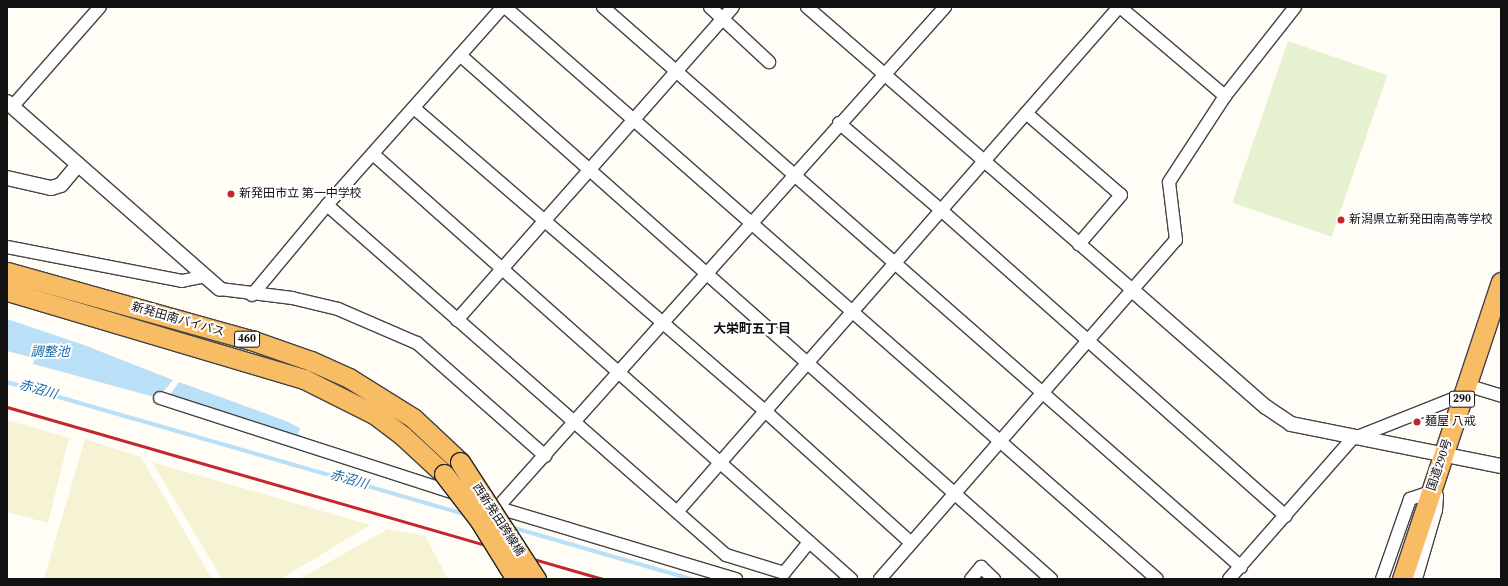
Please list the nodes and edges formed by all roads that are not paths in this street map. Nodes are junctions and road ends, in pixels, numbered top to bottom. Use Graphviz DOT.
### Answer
graph roads {
  1 [pos="100,7"];
  2 [pos="504,7"];
  3 [pos="603,7"];
  4 [pos="710,7"];
  5 [pos="733,7"];
  6 [pos="807,7"];
  7 [pos="945,7"];
  8 [pos="1119,7"];
  9 [pos="1295,7"];
  10 [pos="723,18"];
  11 [pos="460,56"];
  12 [pos="769,62"];
  13 [pos="676,71"];
  14 [pos="883,73"];
  15 [pos="1225,96"];
  16 [pos="10,105"];
  17 [pos="414,108"];
  18 [pos="1026,113"];
  19 [pos="632,121"];
  20 [pos="839,123"];
  21 [pos="373,154"];
  22 [pos="984,161"];
  23 [pos="78,165"];
  24 [pos="589,169"];
  25 [pos="794,174"];
  26 [pos="7,178"];
  27 [pos="327,205"];
  28 [pos="942,210"];
  29 [pos="544,220"];
  30 [pos="751,224"];
  31 [pos="1079,244"];
  32 [pos="7,247"];
  33 [pos="895,263"];
  34 [pos="501,268"];
  35 [pos="7,272"];
  36 [pos="708,272"];
  37 [pos="205,276"];
  38 [pos="1501,282"];
  39 [pos="220,289"];
  40 [pos="1130,289"];
  41 [pos="7,290"];
  42 [pos="252,295"];
  43 [pos="852,312"];
  44 [pos="457,320"];
  45 [pos="662,323"];
  46 [pos="1086,340"];
  47 [pos="808,362"];
  48 [pos="618,373"];
  49 [pos="1464,390"];
  50 [pos="1042,392"];
  51 [pos="1501,396"];
  52 [pos="160,398"];
  53 [pos="765,411"];
  54 [pos="574,422"];
  55 [pos="1352,439"];
  56 [pos="1000,441"];
  57 [pos="545,456"];
  58 [pos="1443,456"];
  59 [pos="460,462"];
  60 [pos="719,463"];
  61 [pos="1501,466"];
  62 [pos="444,474"];
  63 [pos="1430,492"];
  64 [pos="954,494"];
  65 [pos="498,508"];
  66 [pos="677,512"];
  67 [pos="1286,516"];
  68 [pos="809,542"];
  69 [pos="911,543"];
  70 [pos="1241,566"];
  71 [pos="516,579"];
  72 [pos="536,579"];
  73 [pos="736,579"];
  74 [pos="851,579"];
  75 [pos="880,579"];
  76 [pos="971,579"];
  77 [pos="994,579"];
  78 [pos="1051,579"];
  79 [pos="1157,579"];
  80 [pos="1230,579"];
  81 [pos="1382,579"];
  82 [pos="1402,579"];
  83 [pos="1416,579"];
  1 -- 16 [label="street"];
  2 -- 11 [label="street"];
  2 -- 19 [label="street"];
  3 -- 13 [label="street"];
  4 -- 10 [label="street"];
  5 -- 10 [label="street"];
  6 -- 14 [label="street"];
  7 -- 14 [label="street"];
  8 -- 15 [label="street"];
  8 -- 18 [label="street"];
  9 -- 15 [label="street"];
  10 -- 12 [label="street"];
  10 -- 13 [label="street"];
  11 -- 17 [label="street"];
  11 -- 24 [label="street"];
  13 -- 19 [label="street"];
  13 -- 25 [label="street"];
  14 -- 20 [label="street"];
  14 -- 22 [label="street"];
  15 -- 40 [label="street"];
  16 -- 23 [label="street"];
  17 -- 21 [label="street"];
  17 -- 29 [label="street"];
  18 -- 22 [label="street"];
  18 -- 31 [label="street"];
  19 -- 24 [label="street"];
  19 -- 30 [label="street"];
  20 -- 25 [label="street"];
  20 -- 28 [label="street"];
  21 -- 27 [label="street"];
  21 -- 34 [label="street"];
  22 -- 28 [label="street"];
  22 -- 31 [label="street"];
  23 -- 26 [label="street"];
  23 -- 37 [label="street"];
  24 -- 29 [label="street"];
  24 -- 36 [label="street"];
  25 -- 30 [label="street"];
  25 -- 33 [label="street"];
  27 -- 42 [label="street"];
  27 -- 44 [label="street"];
  28 -- 33 [label="street"];
  28 -- 46 [label="street"];
  29 -- 34 [label="street"];
  29 -- 45 [label="street"];
  30 -- 36 [label="street"];
  30 -- 43 [label="street"];
  31 -- 40 [label="street"];
  32 -- 37 [label="street"];
  33 -- 43 [label="street"];
  33 -- 50 [label="street"];
  34 -- 44 [label="street"];
  34 -- 48 [label="street"];
  35 -- 59 [label="highway, 新発田南バイパス / 460"];
  36 -- 45 [label="street"];
  36 -- 47 [label="street"];
  37 -- 39 [label="street"];
  38 -- 49 [label="highway, 国道290号 / 290"];
  39 -- 42 [label="street"];
  40 -- 46 [label="street"];
  40 -- 55 [label="street"];
  41 -- 62 [label="highway, 新発田南バイパス / 460"];
  42 -- 57 [label="street"];
  43 -- 47 [label="street"];
  43 -- 56 [label="street"];
  44 -- 54 [label="street"];
  45 -- 48 [label="street"];
  45 -- 53 [label="street"];
  46 -- 50 [label="street"];
  46 -- 67 [label="street"];
  47 -- 53 [label="street"];
  47 -- 64 [label="street"];
  48 -- 54 [label="street"];
  48 -- 60 [label="street"];
  49 -- 51 [label="street"];
  49 -- 55 [label="street"];
  49 -- 58 [label="highway, 国道290号 / 290"];
  50 -- 56 [label="street"];
  50 -- 70 [label="street"];
  52 -- 65 [label="street"];
  53 -- 60 [label="street"];
  53 -- 69 [label="street"];
  54 -- 57 [label="street"];
  54 -- 66 [label="street"];
  55 -- 58 [label="street"];
  55 -- 67 [label="street"];
  56 -- 64 [label="street"];
  56 -- 79 [label="street"];
  57 -- 65 [label="street"];
  58 -- 61 [label="street"];
  58 -- 63 [label="highway, 国道290号 / 290"];
  59 -- 72 [label="highway, 西新発田跨線橋 / 460, bridge"];
  60 -- 66 [label="street"];
  60 -- 68 [label="street"];
  62 -- 71 [label="highway, 西新発田跨線橋 / 460, bridge"];
  63 -- 81 [label="street"];
  63 -- 82 [label="highway, 国道290号 / 290"];
  63 -- 83 [label="street"];
  64 -- 69 [label="street"];
  64 -- 78 [label="street"];
  65 -- 73 [label="street"];
  66 -- 68 [label="street"];
  67 -- 70 [label="street"];
  68 -- 74 [label="street"];
  69 -- 75 [label="street"];
  70 -- 80 [label="street"];
  76 -- 77 [label="street"];
}
